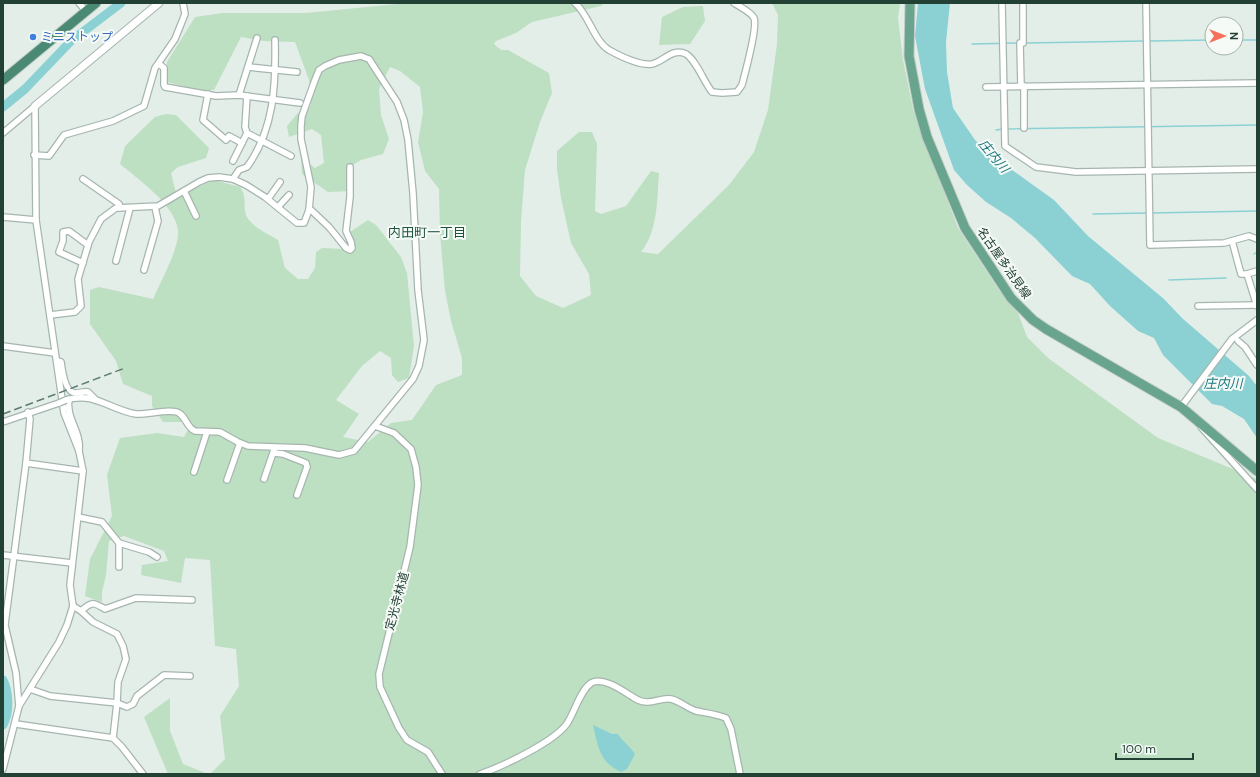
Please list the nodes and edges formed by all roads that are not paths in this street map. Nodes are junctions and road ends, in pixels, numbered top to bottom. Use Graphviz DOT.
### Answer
graph roads {
  1 [pos="79,3"];
  2 [pos="96,3"];
  3 [pos="159,3"];
  4 [pos="183,3"];
  5 [pos="575,3"];
  6 [pos="734,3"];
  7 [pos="910,3"];
  8 [pos="1002,3"];
  9 [pos="1023,3"];
  10 [pos="1146,3"];
  11 [pos="86,11"];
  12 [pos="257,38"];
  13 [pos="275,40"];
  14 [pos="159,64"];
  15 [pos="248,67"];
  16 [pos="276,70"];
  17 [pos="297,72"];
  18 [pos="3,80"];
  19 [pos="1257,83"];
  20 [pos="1148,84"];
  21 [pos="986,86"];
  22 [pos="1004,86"];
  23 [pos="1022,86"];
  24 [pos="208,94"];
  25 [pos="239,95"];
  26 [pos="247,96"];
  27 [pos="273,100"];
  28 [pos="300,103"];
  29 [pos="35,106"];
  30 [pos="1024,128"];
  31 [pos="3,133"];
  32 [pos="247,133"];
  33 [pos="263,141"];
  34 [pos="242,143"];
  35 [pos="34,154"];
  36 [pos="291,156"];
  37 [pos="233,161"];
  38 [pos="350,167"];
  39 [pos="1257,169"];
  40 [pos="1150,170"];
  41 [pos="83,179"];
  42 [pos="233,179"];
  43 [pos="280,182"];
  44 [pos="184,191"];
  45 [pos="289,195"];
  46 [pos="268,199"];
  47 [pos="155,207"];
  48 [pos="278,207"];
  49 [pos="120,208"];
  50 [pos="130,208"];
  51 [pos="309,210"];
  52 [pos="196,216"];
  53 [pos="3,217"];
  54 [pos="36,220"];
  55 [pos="1257,239"];
  56 [pos="1232,241"];
  57 [pos="88,245"];
  58 [pos="116,261"];
  59 [pos="83,263"];
  60 [pos="144,270"];
  61 [pos="1257,271"];
  62 [pos="1247,274"];
  63 [pos="1256,305"];
  64 [pos="1198,306"];
  65 [pos="50,315"];
  66 [pos="1257,320"];
  67 [pos="1238,341"];
  68 [pos="3,346"];
  69 [pos="55,353"];
  70 [pos="57,361"];
  71 [pos="1257,365"];
  72 [pos="67,400"];
  73 [pos="96,400"];
  74 [pos="1181,408"];
  75 [pos="28,412"];
  76 [pos="1195,419"];
  77 [pos="3,422"];
  78 [pos="375,426"];
  79 [pos="207,432"];
  80 [pos="240,443"];
  81 [pos="274,450"];
  82 [pos="79,451"];
  83 [pos="26,463"];
  84 [pos="83,471"];
  85 [pos="1257,471"];
  86 [pos="194,472"];
  87 [pos="264,479"];
  88 [pos="227,480"];
  89 [pos="1257,489"];
  90 [pos="297,495"];
  91 [pos="78,517"];
  92 [pos="119,542"];
  93 [pos="3,555"];
  94 [pos="14,557"];
  95 [pos="157,557"];
  96 [pos="72,563"];
  97 [pos="119,567"];
  98 [pos="192,600"];
  99 [pos="73,606"];
  100 [pos="81,610"];
  101 [pos="4,621"];
  102 [pos="190,676"];
  103 [pos="30,689"];
  104 [pos="118,703"];
  105 [pos="20,706"];
  106 [pos="16,724"];
  107 [pos="113,738"];
  108 [pos="3,766"];
  109 [pos="143,774"];
  110 [pos="442,774"];
  111 [pos="480,774"];
  112 [pos="740,774"];
  1 -- 11 [label="street"];
  2 -- 11 [label="highway"];
  3 -- 29 [label="street"];
  4 -- 14 [label="street"];
  5 -- 6 [label="street"];
  7 -- 74 [label="main road, 名古屋多治見線"];
  8 -- 22 [label="street"];
  9 -- 23 [label="street"];
  10 -- 20 [label="street"];
  11 -- 18 [label="highway"];
  12 -- 15 [label="street"];
  13 -- 16 [label="street"];
  14 -- 24 [label="street"];
  14 -- 35 [label="street"];
  15 -- 16 [label="street"];
  15 -- 25 [label="street"];
  16 -- 17 [label="street"];
  16 -- 27 [label="street"];
  19 -- 20 [label="street"];
  20 -- 23 [label="street"];
  20 -- 40 [label="street"];
  21 -- 22 [label="street"];
  22 -- 23 [label="street"];
  22 -- 40 [label="street"];
  23 -- 30 [label="street"];
  24 -- 25 [label="street"];
  24 -- 34 [label="street"];
  25 -- 26 [label="street"];
  26 -- 27 [label="street"];
  26 -- 32 [label="street"];
  27 -- 28 [label="street"];
  27 -- 33 [label="street"];
  29 -- 31 [label="street"];
  29 -- 35 [label="street"];
  32 -- 33 [label="street"];
  32 -- 34 [label="street"];
  33 -- 36 [label="street"];
  33 -- 42 [label="street"];
  34 -- 37 [label="street"];
  35 -- 54 [label="street"];
  38 -- 51 [label="street"];
  39 -- 40 [label="street"];
  40 -- 56 [label="street"];
  41 -- 49 [label="street"];
  42 -- 44 [label="street"];
  42 -- 46 [label="street"];
  43 -- 46 [label="street"];
  44 -- 47 [label="street"];
  44 -- 52 [label="street"];
  45 -- 48 [label="street"];
  46 -- 48 [label="street"];
  47 -- 50 [label="street"];
  47 -- 60 [label="street"];
  48 -- 51 [label="street"];
  49 -- 50 [label="street"];
  49 -- 57 [label="street"];
  50 -- 58 [label="street"];
  51 -- 78 [label="street"];
  53 -- 54 [label="street"];
  54 -- 65 [label="street"];
  55 -- 56 [label="street"];
  56 -- 62 [label="street"];
  57 -- 59 [label="street"];
  57 -- 59 [label="street"];
  59 -- 65 [label="street"];
  61 -- 62 [label="street"];
  62 -- 63 [label="street"];
  63 -- 64 [label="street"];
  65 -- 69 [label="street"];
  66 -- 74 [label="street"];
  67 -- 71 [label="street"];
  68 -- 69 [label="street"];
  69 -- 70 [label="street"];
  70 -- 73 [label="street"];
  70 -- 82 [label="street"];
  72 -- 73 [label="street"];
  72 -- 75 [label="street, bridge"];
  72 -- 82 [label="street"];
  73 -- 79 [label="street"];
  74 -- 76 [label="main road, 名古屋多治見線"];
  75 -- 77 [label="street"];
  75 -- 83 [label="street"];
  76 -- 85 [label="main road, 名古屋多治見線"];
  76 -- 89 [label="street"];
  78 -- 81 [label="street"];
  78 -- 110 [label="street, 定光寺林道"];
  79 -- 80 [label="street"];
  79 -- 86 [label="street"];
  80 -- 81 [label="street"];
  80 -- 88 [label="street"];
  81 -- 87 [label="street"];
  81 -- 90 [label="street"];
  82 -- 84 [label="street"];
  83 -- 84 [label="street"];
  83 -- 94 [label="street"];
  84 -- 91 [label="street"];
  91 -- 92 [label="street"];
  91 -- 96 [label="street"];
  92 -- 95 [label="street"];
  92 -- 97 [label="street"];
  93 -- 94 [label="street"];
  94 -- 96 [label="street"];
  94 -- 101 [label="street"];
  96 -- 99 [label="street"];
  98 -- 100 [label="street"];
  99 -- 100 [label="street"];
  99 -- 103 [label="street"];
  100 -- 104 [label="street"];
  101 -- 105 [label="street"];
  102 -- 104 [label="street"];
  103 -- 104 [label="street"];
  103 -- 105 [label="street"];
  104 -- 107 [label="street"];
  105 -- 106 [label="street"];
  106 -- 107 [label="street"];
  106 -- 108 [label="street"];
  107 -- 109 [label="street"];
  111 -- 112 [label="street"];
}
